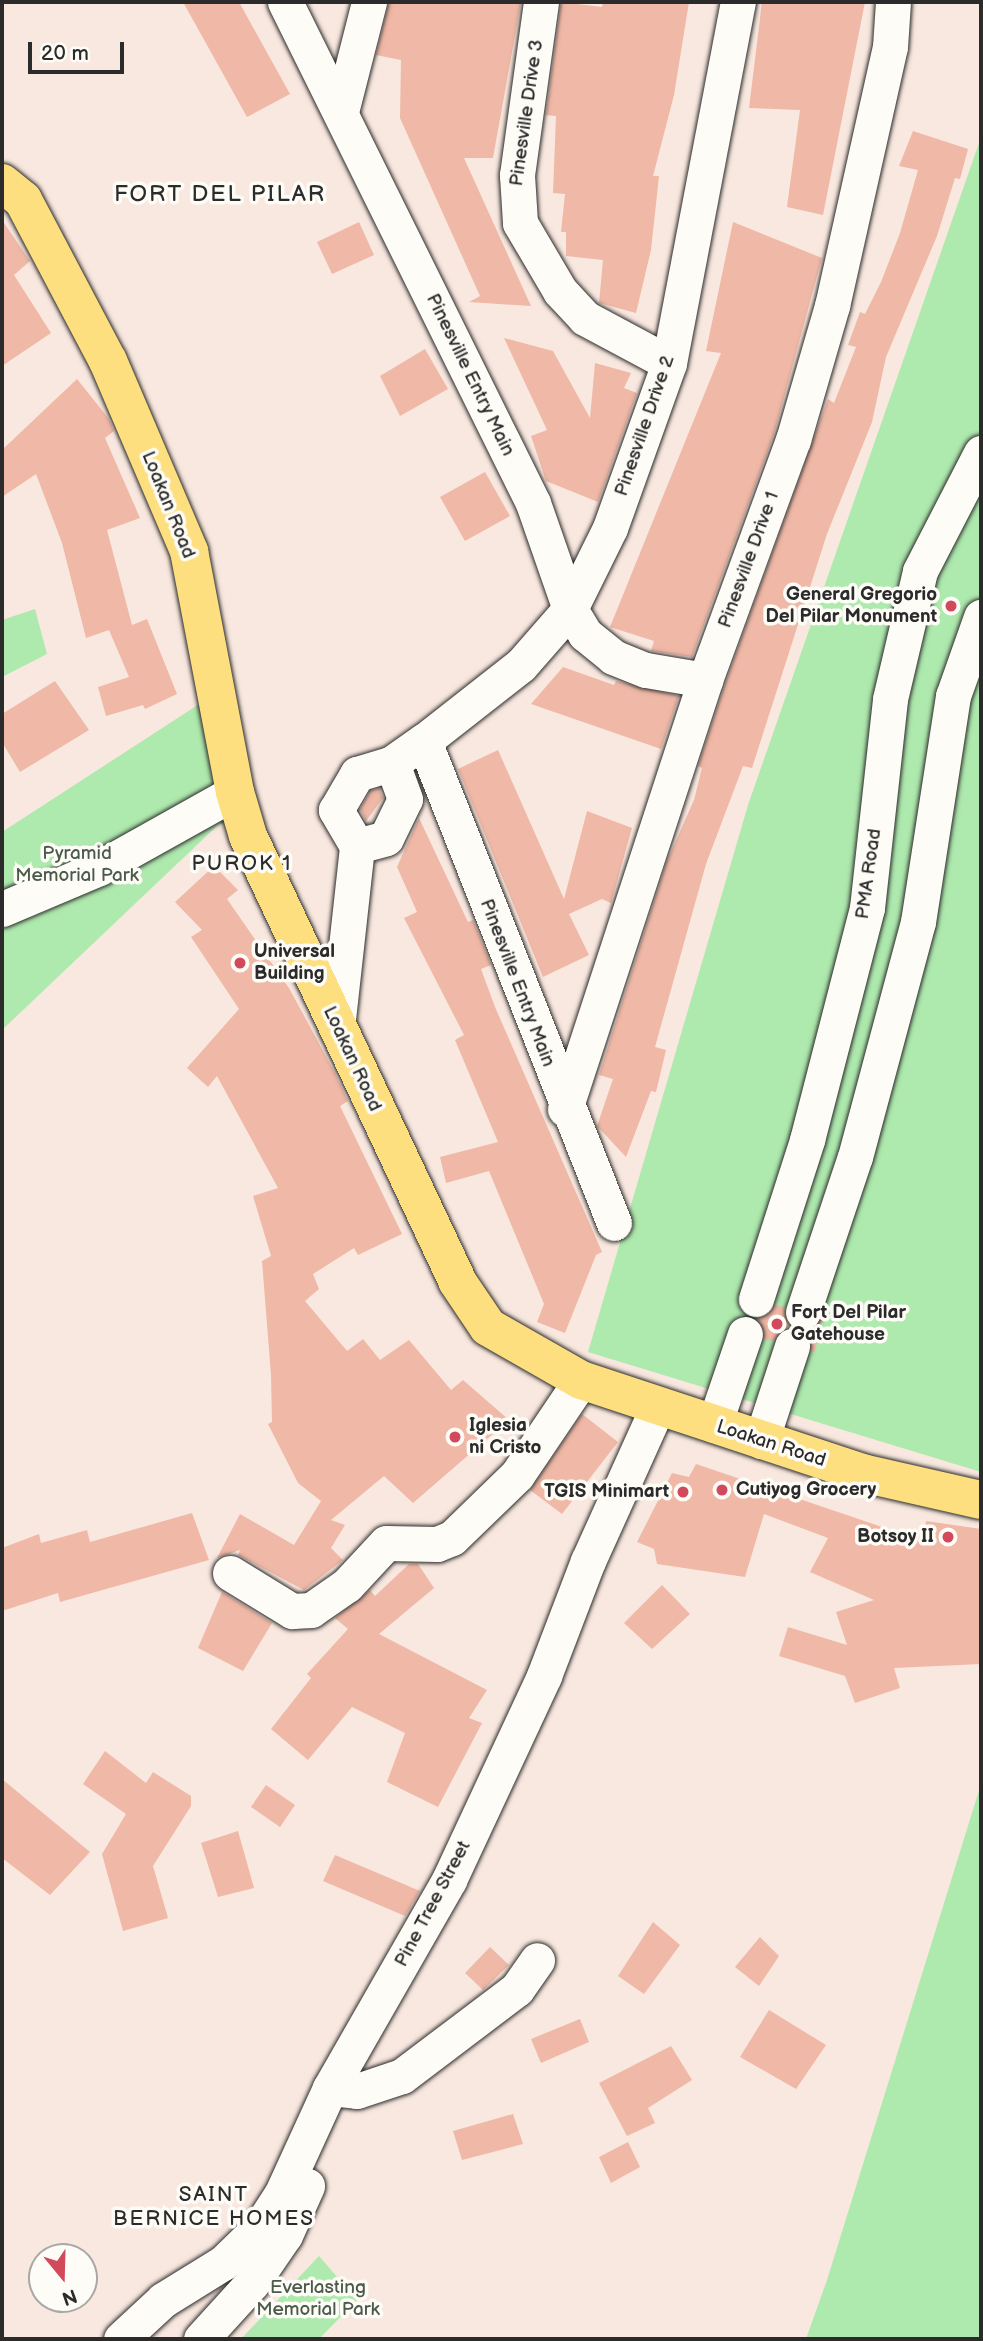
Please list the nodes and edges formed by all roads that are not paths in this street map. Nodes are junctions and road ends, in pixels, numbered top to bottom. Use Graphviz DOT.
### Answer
graph roads {
  1 [pos="285,2"];
  2 [pos="369,2"];
  3 [pos="541,2"];
  4 [pos="738,2"];
  5 [pos="893,2"];
  6 [pos="341,113"];
  7 [pos="2,183"];
  8 [pos="668,363"];
  9 [pos="981,453"];
  10 [pos="570,609"];
  11 [pos="981,617"];
  12 [pos="705,680"];
  13 [pos="424,741"];
  14 [pos="392,762"];
  15 [pos="234,792"];
  16 [pos="357,846"];
  17 [pos="2,909"];
  18 [pos="337,1028"];
  19 [pos="565,1109"];
  20 [pos="794,1179"];
  21 [pos="843,1193"];
  22 [pos="614,1223"];
  23 [pos="756,1299"];
  24 [pos="803,1312"];
  25 [pos="745,1334"];
  26 [pos="792,1346"];
  27 [pos="581,1380"];
  28 [pos="658,1406"];
  29 [pos="714,1425"];
  30 [pos="761,1441"];
  31 [pos="981,1500"];
  32 [pos="230,1573"];
  33 [pos="537,1960"];
  34 [pos="330,2088"];
  35 [pos="302,2141"];
  36 [pos="121,2339"];
  37 [pos="201,2339"];
  1 -- 6 [label="street, Pinesville Entry Main"];
  2 -- 6 [label="street"];
  3 -- 8 [label="street, Pinesville Drive 3"];
  4 -- 8 [label="street, Pinesville Drive 2"];
  5 -- 12 [label="street, Pinesville Drive 1"];
  6 -- 10 [label="street, Pinesville Entry Main"];
  7 -- 15 [label="main road, Loakan Road"];
  8 -- 10 [label="street, Pinesville Drive 2"];
  9 -- 20 [label="street, PMA Road"];
  10 -- 12 [label="street, Pinesville Entry Main"];
  10 -- 13 [label="street, Pinesville Drive 2"];
  11 -- 21 [label="street"];
  12 -- 19 [label="street, Pinesville Drive 1"];
  13 -- 14 [label="street, Pinesville Drive 2"];
  13 -- 19 [label="street, Pinesville Entry Main"];
  14 -- 16 [label="street"];
  14 -- 16 [label="street"];
  15 -- 17 [label="street"];
  15 -- 18 [label="main road, Loakan Road"];
  16 -- 18 [label="street"];
  18 -- 27 [label="main road, Loakan Road"];
  19 -- 22 [label="street, Pinesville Entry Main"];
  20 -- 21 [label="street"];
  20 -- 23 [label="street, PMA Road"];
  21 -- 24 [label="street"];
  25 -- 29 [label="street"];
  26 -- 30 [label="street"];
  27 -- 28 [label="main road, Loakan Road"];
  27 -- 32 [label="street"];
  28 -- 29 [label="main road, Loakan Road"];
  28 -- 34 [label="street, Pine Tree Street"];
  29 -- 30 [label="main road, Loakan Road"];
  30 -- 31 [label="main road, Loakan Road"];
  33 -- 34 [label="street"];
  34 -- 35 [label="street, Pine Tree Street"];
  35 -- 36 [label="street, Pine Tree Street"];
  35 -- 37 [label="street"];
}
